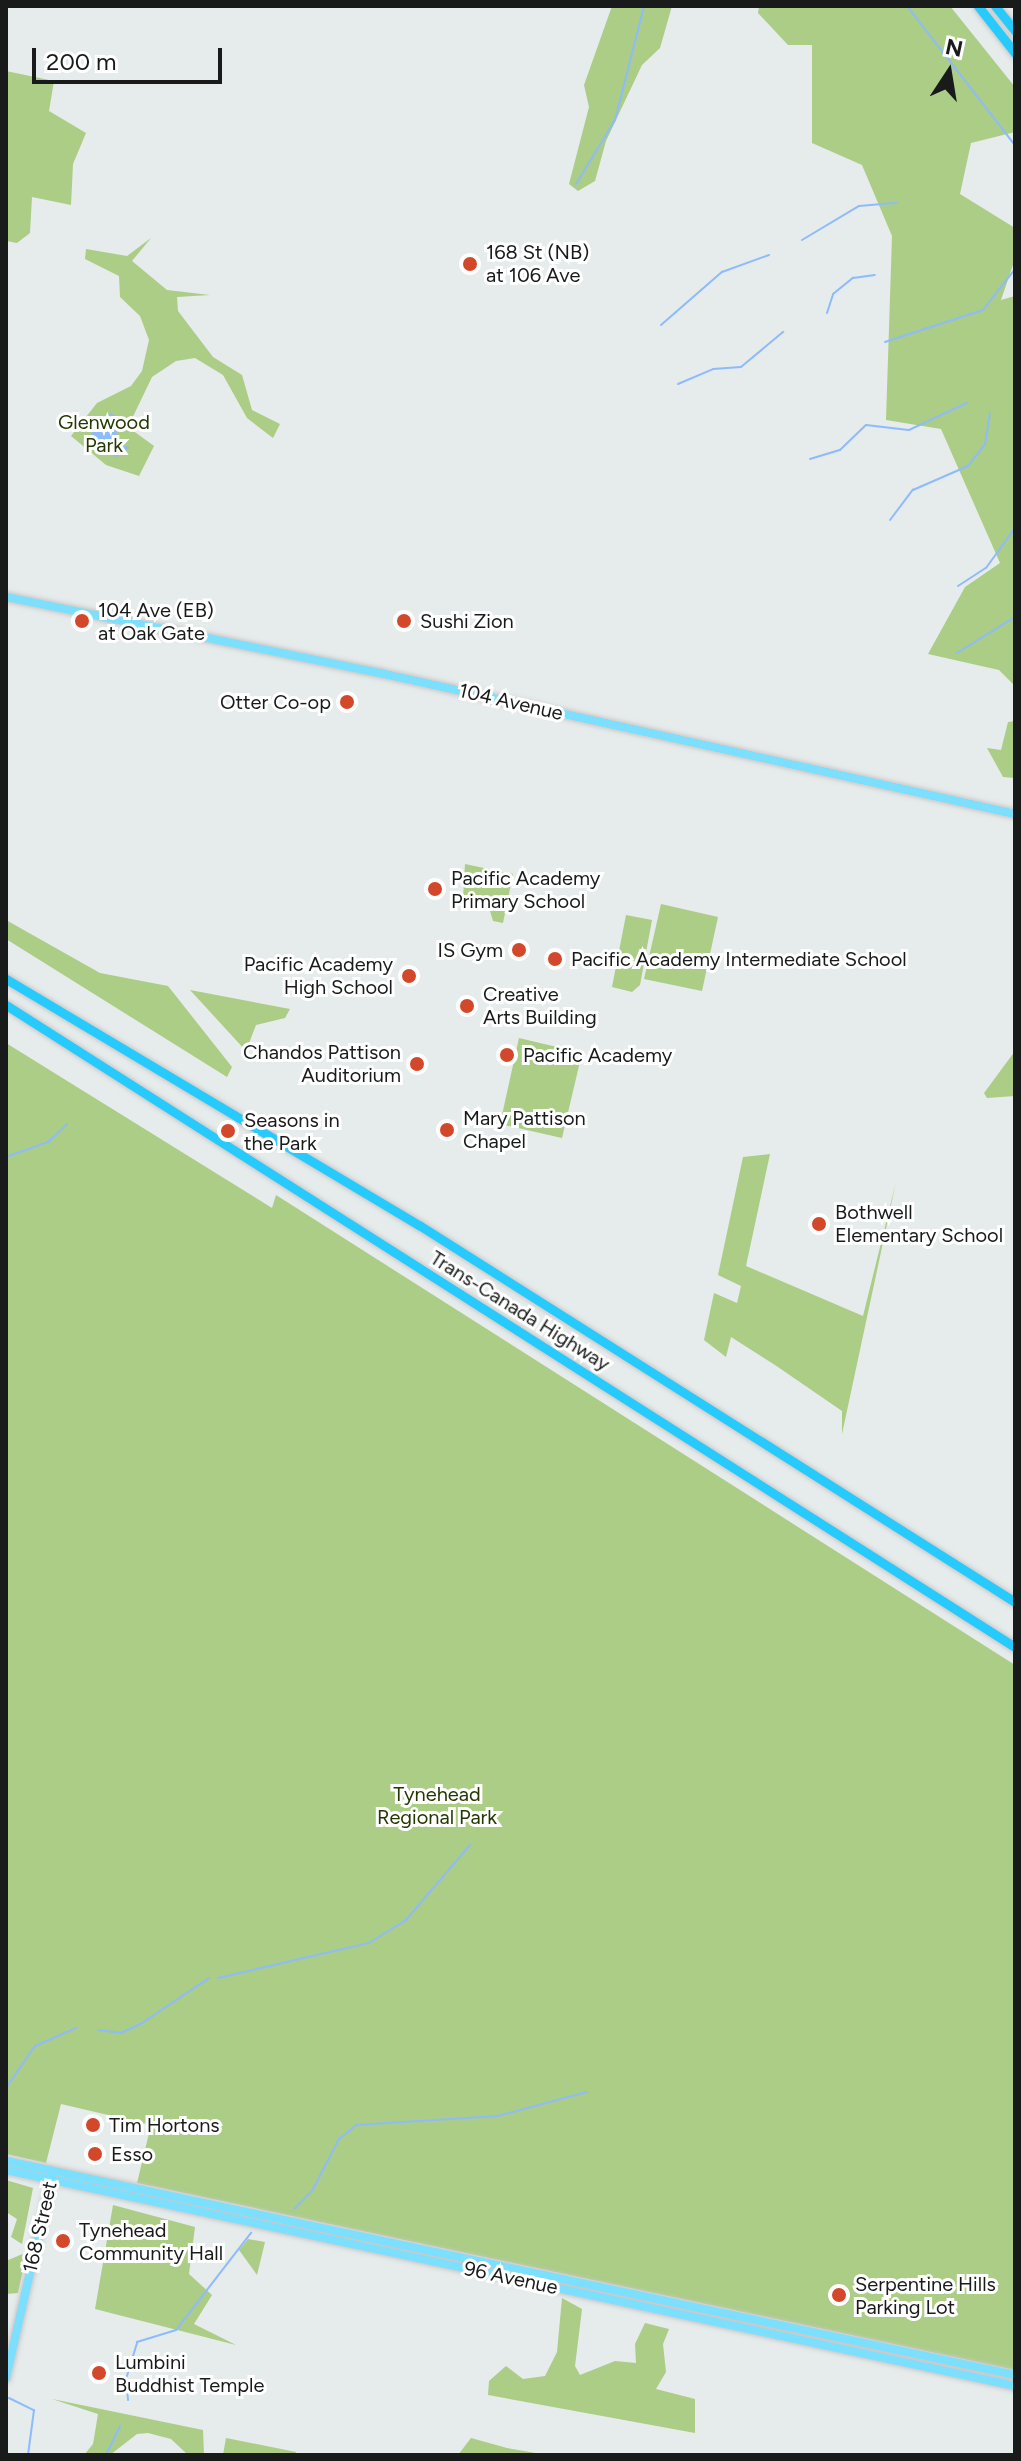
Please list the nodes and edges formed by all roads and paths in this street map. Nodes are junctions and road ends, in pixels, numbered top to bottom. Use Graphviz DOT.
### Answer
graph roads {
  1 [pos="978,6"];
  2 [pos="995,6"];
  3 [pos="1015,31"];
  4 [pos="1015,53"];
  5 [pos="6,597"];
  6 [pos="1015,814"];
  7 [pos="6,979"];
  8 [pos="6,1005"];
  9 [pos="1015,1602"];
  10 [pos="1015,1647"];
  11 [pos="6,2161"];
  12 [pos="6,2170"];
  13 [pos="52,2176"];
  14 [pos="1015,2375"];
  15 [pos="6,2378"];
  16 [pos="1015,2386"];
  1 -- 4 [label="highway"];
  2 -- 3 [label="highway"];
  5 -- 6 [label="main road, 104 Avenue"];
  7 -- 9 [label="highway, Trans-Canada Highway"];
  8 -- 10 [label="highway, Trans-Canada Highway"];
  11 -- 13 [label="main road, 96 Avenue"];
  12 -- 13 [label="main road, 96 Avenue"];
  13 -- 14 [label="main road, 96 Avenue"];
  13 -- 15 [label="main road, 168 Street"];
  13 -- 16 [label="main road, 96 Avenue"];
}
